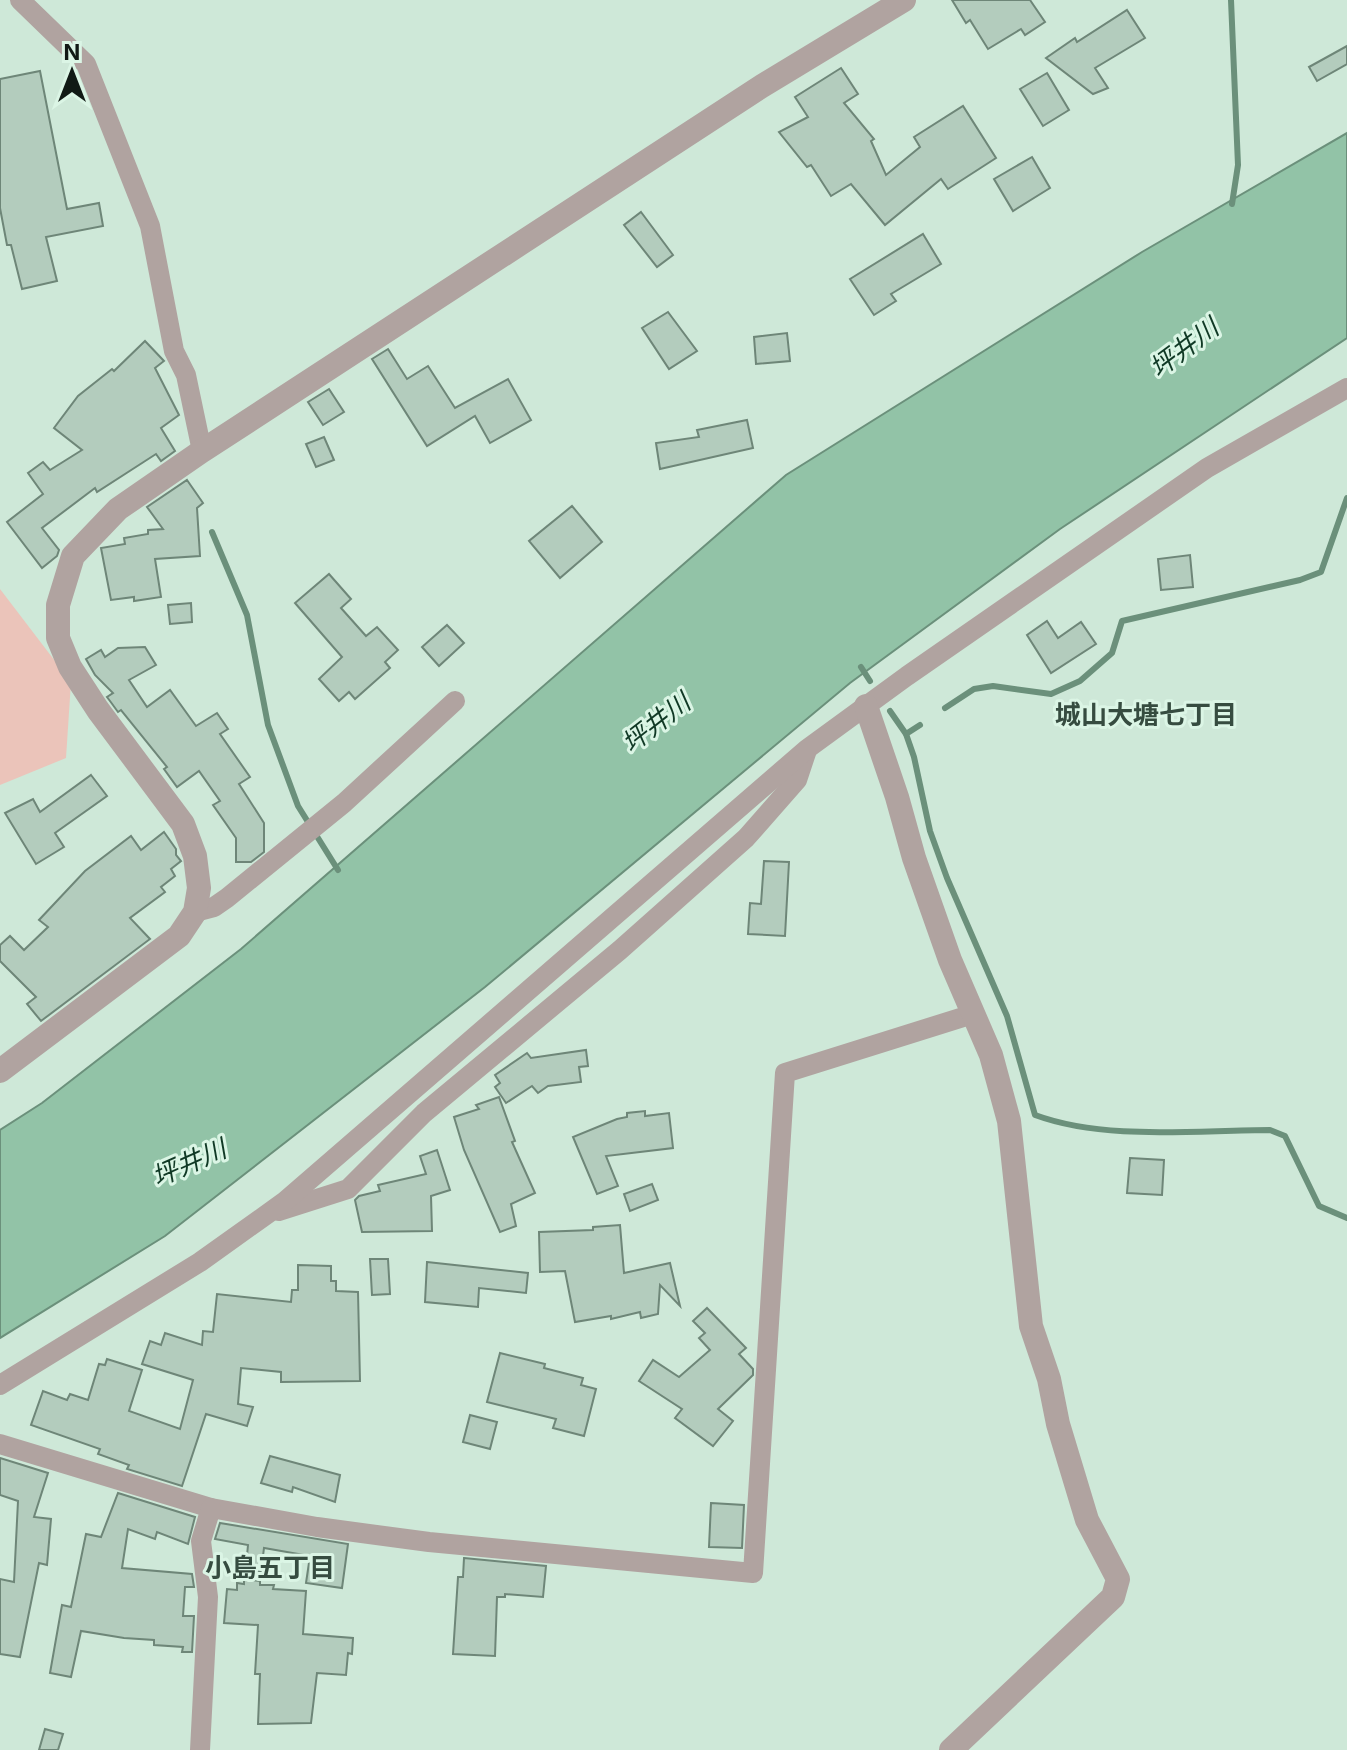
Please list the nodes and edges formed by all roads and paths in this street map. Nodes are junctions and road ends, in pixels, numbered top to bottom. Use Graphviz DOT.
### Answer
graph roads {
  1 [pos="20,0"];
  2 [pos="904,0"];
  3 [pos="1347,388"];
  4 [pos="202,451"];
  5 [pos="455,701"];
  6 [pos="866,706"];
  7 [pos="807,749"];
  8 [pos="195,912"];
  9 [pos="973,1014"];
  10 [pos="0,1071"];
  11 [pos="264,1216"];
  12 [pos="0,1385"];
  13 [pos="0,1444"];
  14 [pos="211,1508"];
  15 [pos="200,1750"];
  16 [pos="951,1750"];
  1 -- 4 [label="street"];
  2 -- 4 [label="street"];
  3 -- 6 [label="street"];
  4 -- 8 [label="street"];
  5 -- 8 [label="street"];
  6 -- 7 [label="street"];
  6 -- 9 [label="street"];
  7 -- 11 [label="street"];
  7 -- 11 [label="street"];
  8 -- 10 [label="street"];
  9 -- 14 [label="street"];
  9 -- 16 [label="street"];
  11 -- 12 [label="street"];
  13 -- 14 [label="street"];
  14 -- 15 [label="street"];
}
